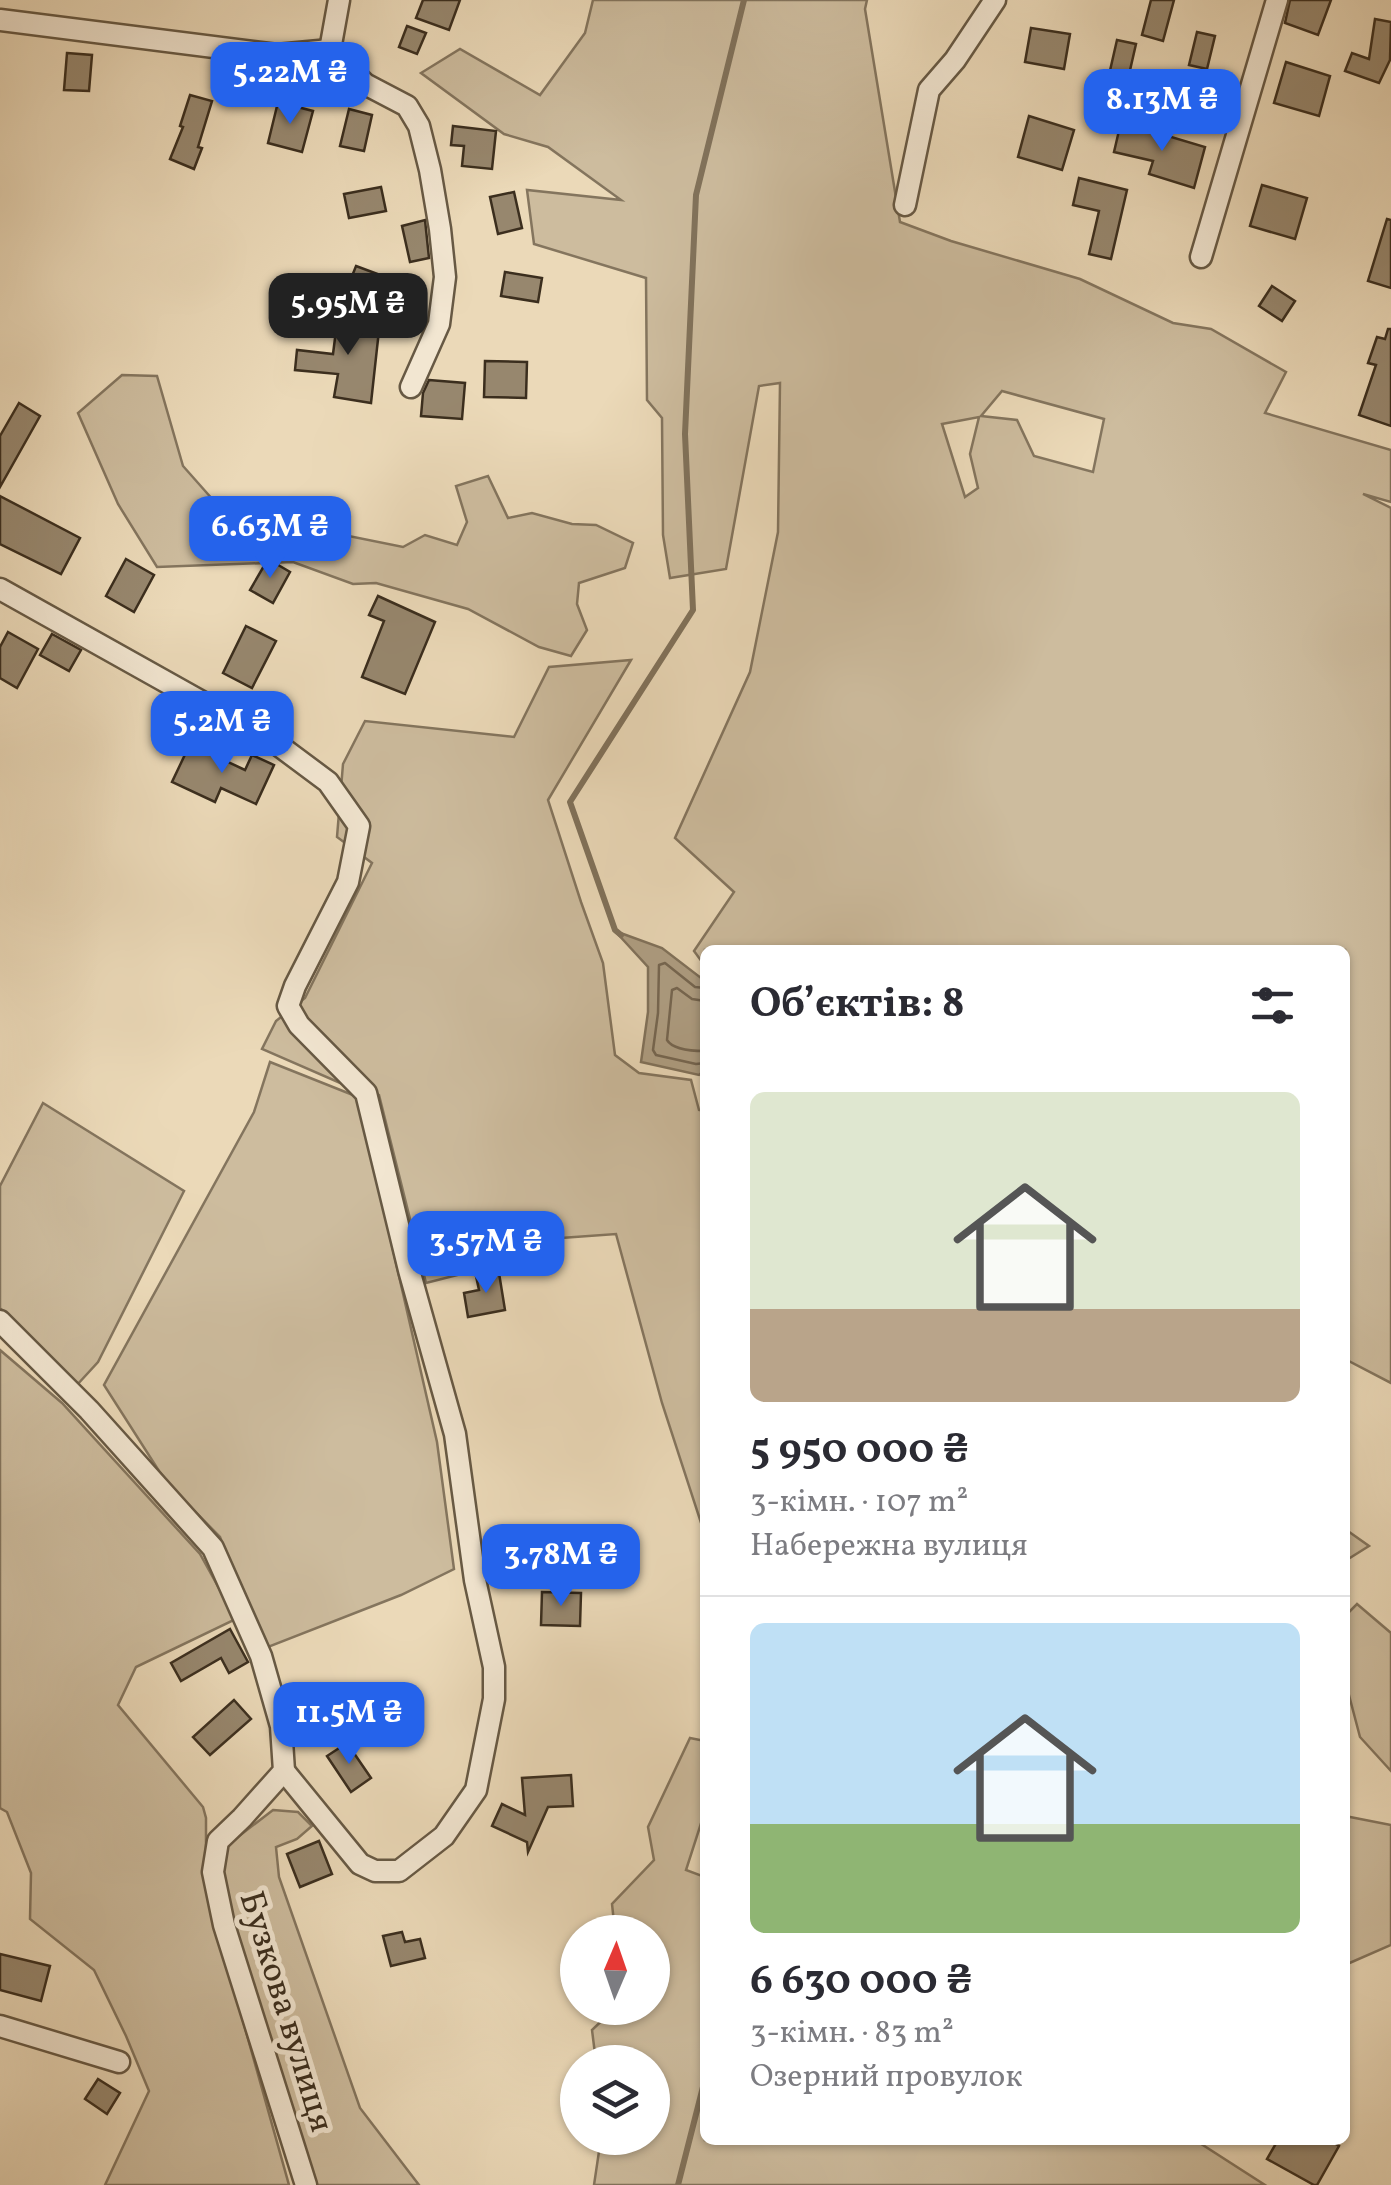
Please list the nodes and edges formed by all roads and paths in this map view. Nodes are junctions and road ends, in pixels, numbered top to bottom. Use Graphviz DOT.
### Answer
graph roads {
  1 [pos="339,0"];
  2 [pos="994,0"];
  3 [pos="1277,0"];
  4 [pos="0,20"];
  5 [pos="330,50"];
  6 [pos="906,205"];
  7 [pos="1201,257"];
  8 [pos="411,388"];
  9 [pos="0,589"];
  10 [pos="0,1320"];
  11 [pos="284,1771"];
  12 [pos="0,2026"];
  13 [pos="119,2062"];
  14 [pos="306,2185"];
  1 -- 5 [label="street"];
  2 -- 6 [label="street"];
  3 -- 7 [label="street"];
  4 -- 5 [label="street"];
  5 -- 8 [label="street"];
  9 -- 11 [label="street"];
  10 -- 11 [label="street"];
  11 -- 14 [label="street, Бузкова вулиця"];
  12 -- 13 [label="street"];
}
